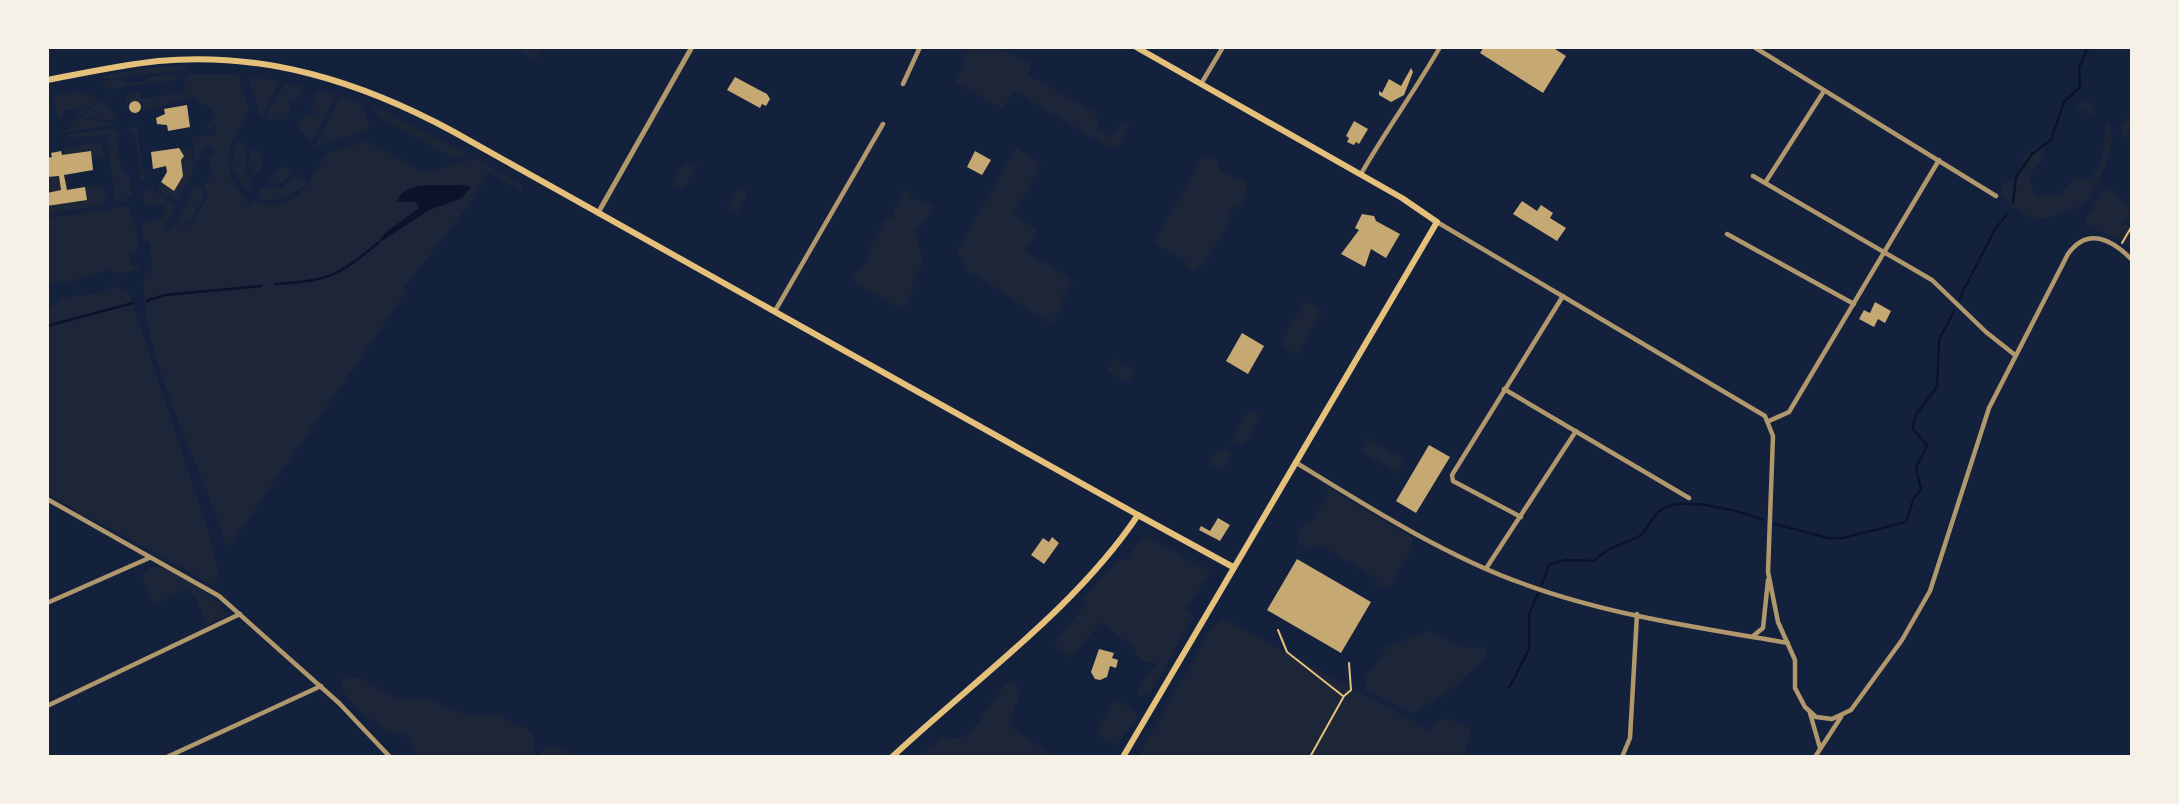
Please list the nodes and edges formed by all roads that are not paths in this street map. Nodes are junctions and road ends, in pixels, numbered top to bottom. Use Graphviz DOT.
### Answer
graph roads {
  1 [pos="692,47"];
  2 [pos="920,47"];
  3 [pos="1136,47"];
  4 [pos="1223,47"];
  5 [pos="1440,47"];
  6 [pos="1754,47"];
  7 [pos="47,80"];
  8 [pos="903,84"];
  9 [pos="1201,84"];
  10 [pos="1824,91"];
  11 [pos="883,124"];
  12 [pos="1939,160"];
  13 [pos="1361,174"];
  14 [pos="1753,176"];
  15 [pos="1765,183"];
  16 [pos="1996,196"];
  17 [pos="598,213"];
  18 [pos="1437,222"];
  19 [pos="1727,234"];
  20 [pos="1884,251"];
  21 [pos="2132,260"];
  22 [pos="1563,296"];
  23 [pos="1854,304"];
  24 [pos="775,311"];
  25 [pos="2015,355"];
  26 [pos="1504,389"];
  27 [pos="1769,421"];
  28 [pos="1576,431"];
  29 [pos="1294,461"];
  30 [pos="1689,498"];
  31 [pos="47,500"];
  32 [pos="1138,516"];
  33 [pos="1521,517"];
  34 [pos="150,557"];
  35 [pos="1233,567"];
  36 [pos="1487,567"];
  37 [pos="1768,572"];
  38 [pos="47,603"];
  39 [pos="240,614"];
  40 [pos="1637,614"];
  41 [pos="1749,636"];
  42 [pos="1788,643"];
  43 [pos="321,686"];
  44 [pos="47,706"];
  45 [pos="1810,712"];
  46 [pos="1842,717"];
  47 [pos="1820,748"];
  48 [pos="167,757"];
  49 [pos="390,757"];
  50 [pos="892,757"];
  51 [pos="1123,757"];
  52 [pos="1622,757"];
  53 [pos="1815,757"];
  1 -- 17 [label="street"];
  2 -- 8 [label="street"];
  3 -- 9 [label="main road"];
  4 -- 9 [label="street"];
  5 -- 13 [label="street"];
  6 -- 10 [label="street"];
  7 -- 17 [label="main road"];
  9 -- 13 [label="main road"];
  10 -- 12 [label="street"];
  10 -- 15 [label="street"];
  11 -- 24 [label="street"];
  12 -- 16 [label="street"];
  12 -- 20 [label="street"];
  13 -- 18 [label="main road"];
  14 -- 15 [label="street"];
  15 -- 20 [label="street"];
  17 -- 24 [label="main road"];
  18 -- 22 [label="street"];
  18 -- 29 [label="main road"];
  19 -- 23 [label="street"];
  20 -- 23 [label="street"];
  20 -- 25 [label="street"];
  21 -- 25 [label="street"];
  22 -- 26 [label="street"];
  22 -- 27 [label="street"];
  23 -- 27 [label="street"];
  24 -- 32 [label="main road"];
  25 -- 46 [label="street"];
  26 -- 28 [label="street"];
  26 -- 33 [label="street"];
  27 -- 37 [label="street"];
  28 -- 30 [label="street"];
  28 -- 33 [label="street"];
  29 -- 35 [label="main road"];
  29 -- 36 [label="street"];
  31 -- 34 [label="street"];
  32 -- 35 [label="main road"];
  32 -- 50 [label="main road"];
  33 -- 36 [label="street"];
  34 -- 38 [label="street"];
  34 -- 39 [label="street"];
  35 -- 51 [label="main road"];
  36 -- 40 [label="street"];
  37 -- 41 [label="street"];
  37 -- 42 [label="street"];
  39 -- 43 [label="street"];
  39 -- 44 [label="street"];
  40 -- 41 [label="street"];
  40 -- 52 [label="street"];
  41 -- 42 [label="street"];
  42 -- 45 [label="street"];
  43 -- 48 [label="street"];
  43 -- 49 [label="street"];
  45 -- 46 [label="street"];
  45 -- 47 [label="street"];
  46 -- 47 [label="street"];
  47 -- 53 [label="street"];
}
